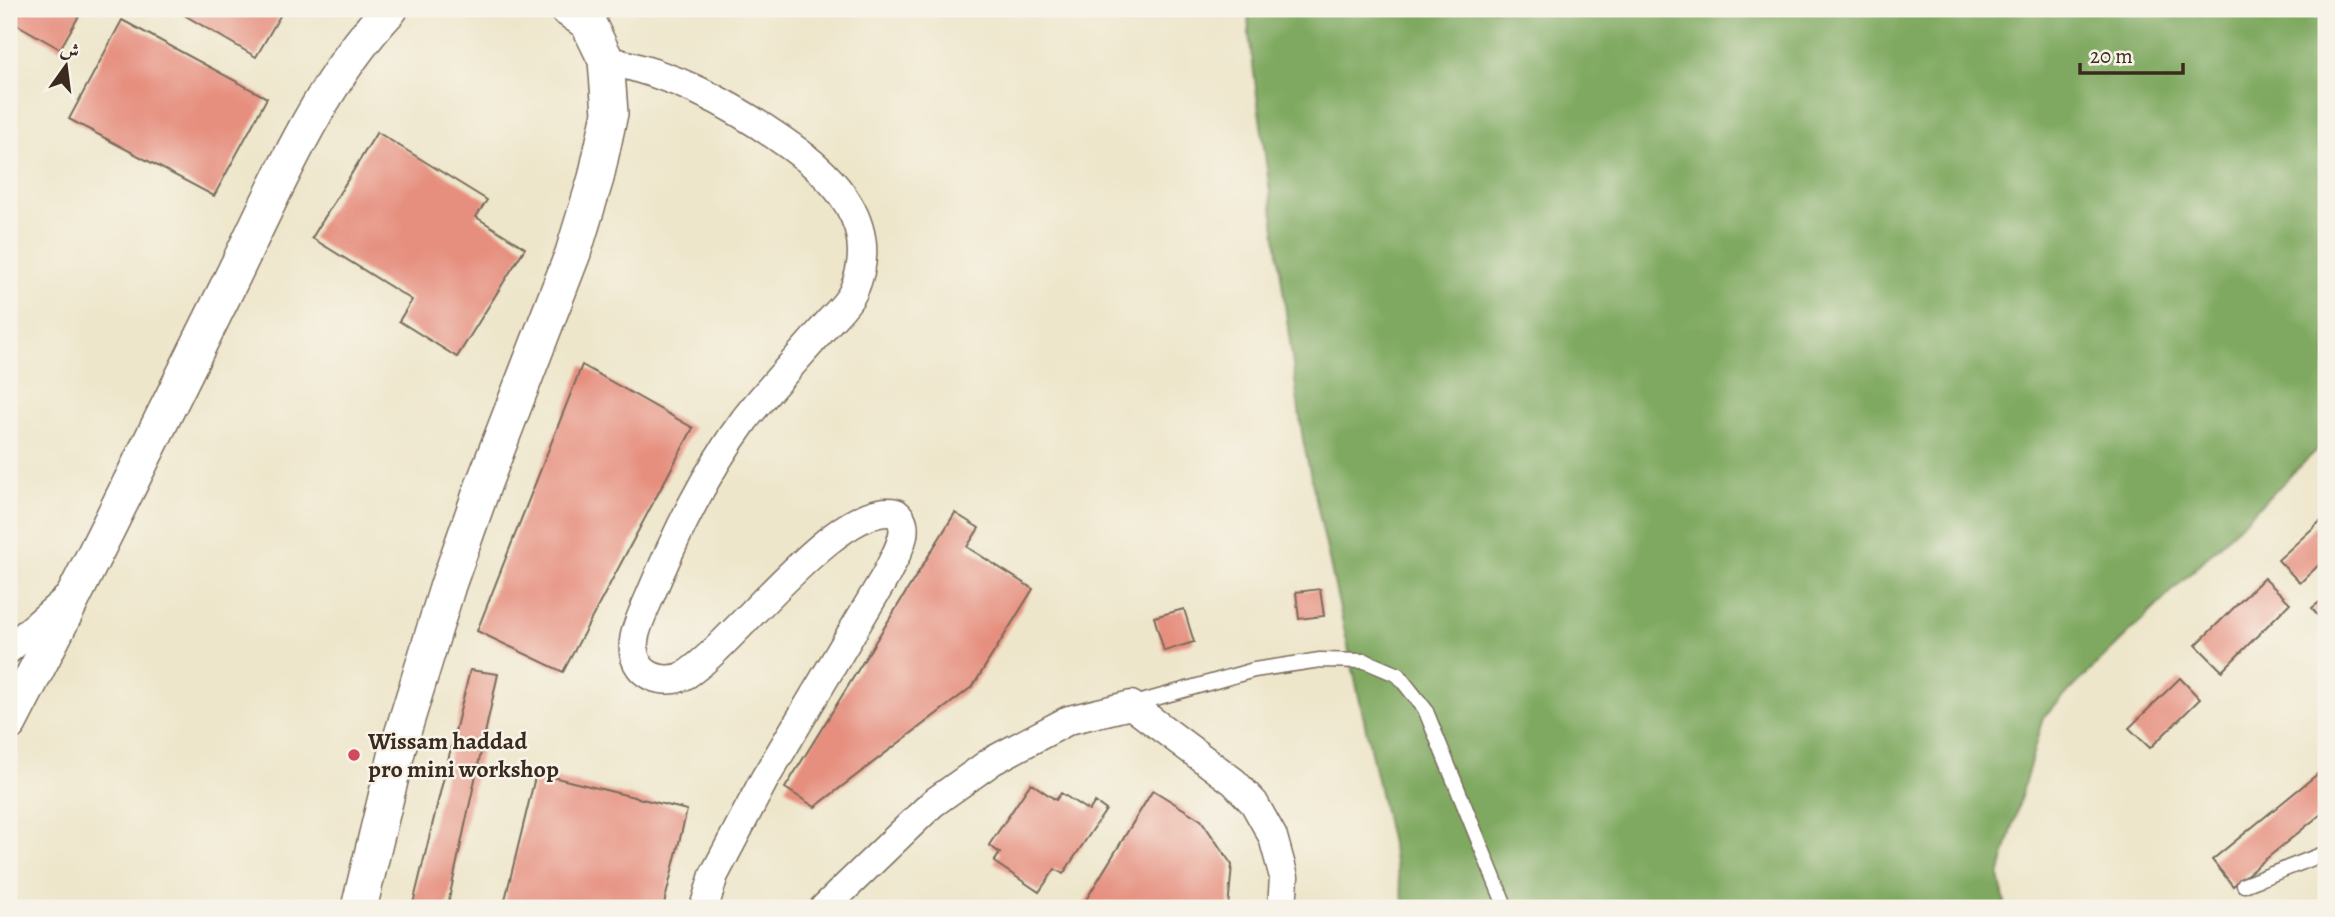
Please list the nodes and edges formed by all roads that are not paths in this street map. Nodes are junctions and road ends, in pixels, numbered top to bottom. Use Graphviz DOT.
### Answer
graph roads {
  1 [pos="390,9"];
  2 [pos="587,13"];
  3 [pos="607,60"];
  4 [pos="78,590"];
  5 [pos="9,649"];
  6 [pos="1131,705"];
  7 [pos="9,723"];
  8 [pos="2326,853"];
  9 [pos="2244,885"];
  10 [pos="359,908"];
  11 [pos="704,908"];
  12 [pos="824,908"];
  13 [pos="1282,908"];
  14 [pos="1506,908"];
  1 -- 4 [label="street"];
  2 -- 3 [label="street"];
  3 -- 10 [label="street"];
  3 -- 11 [label="street"];
  4 -- 5 [label="street"];
  4 -- 7 [label="street"];
  6 -- 12 [label="street"];
  6 -- 13 [label="street"];
  6 -- 14 [label="lane"];
  8 -- 9 [label="lane"];
}
